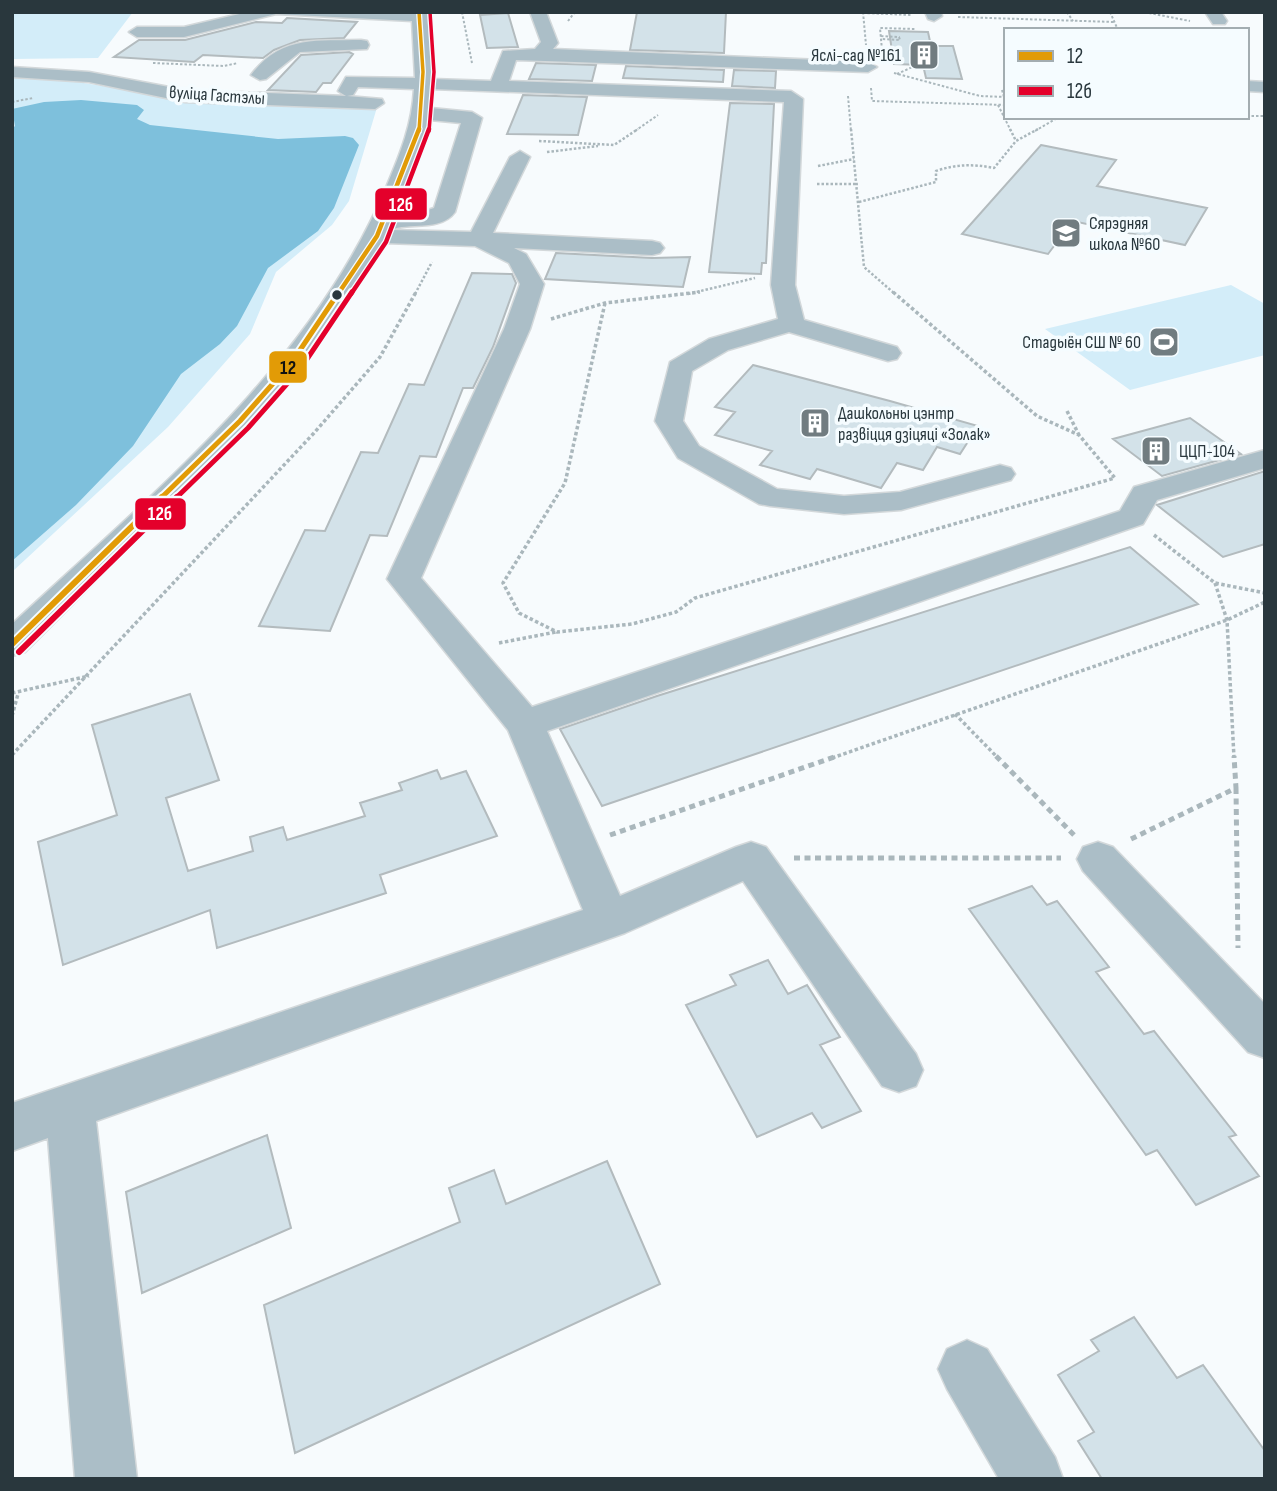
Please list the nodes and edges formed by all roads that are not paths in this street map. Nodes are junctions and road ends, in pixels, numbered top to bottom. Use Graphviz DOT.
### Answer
graph roads {
  1 [pos="270,12"];
  2 [pos="282,12"];
  3 [pos="538,12"];
  4 [pos="420,14"];
  5 [pos="362,17"];
  6 [pos="137,32"];
  7 [pos="360,45"];
  8 [pos="540,54"];
  9 [pos="509,55"];
  10 [pos="62,57"];
  11 [pos="484,58"];
  12 [pos="12,60"];
  13 [pos="875,63"];
  14 [pos="447,65"];
  15 [pos="12,72"];
  16 [pos="260,75"];
  17 [pos="498,86"];
  18 [pos="643,91"];
  19 [pos="423,92"];
  20 [pos="523,99"];
  21 [pos="525,149"];
  22 [pos="379,229"];
  23 [pos="479,239"];
  24 [pos="652,248"];
  25 [pos="792,324"];
  26 [pos="888,353"];
  27 [pos="1265,459"];
  28 [pos="1000,474"];
  29 [pos="12,644"];
  30 [pos="525,724"];
  31 [pos="1098,859"];
  32 [pos="609,920"];
  33 [pos="1251,1023"];
  34 [pos="899,1070"];
  35 [pos="69,1108"];
  36 [pos="12,1127"];
  37 [pos="967,1369"];
  38 [pos="106,1479"];
  39 [pos="1033,1479"];
  1 -- 6 [label="street"];
  2 -- 5 [label="street"];
  3 -- 8 [label="street"];
  4 -- 5 [label="street"];
  4 -- 19 [label="street"];
  5 -- 7 [label="street"];
  7 -- 16 [label="street"];
  7 -- 19 [label="street"];
  8 -- 9 [label="street"];
  8 -- 13 [label="street"];
  9 -- 11 [label="street"];
  9 -- 17 [label="street"];
  10 -- 12 [label="street"];
  14 -- 19 [label="street"];
  15 -- 19 [label="street, вуліца Гастэлы"];
  17 -- 18 [label="street"];
  17 -- 19 [label="street"];
  18 -- 20 [label="street"];
  18 -- 25 [label="street"];
  19 -- 22 [label="street"];
  19 -- 22 [label="street"];
  21 -- 23 [label="street"];
  22 -- 23 [label="street"];
  22 -- 29 [label="street"];
  23 -- 24 [label="street"];
  23 -- 30 [label="street"];
  25 -- 26 [label="street"];
  25 -- 28 [label="street"];
  27 -- 30 [label="street"];
  30 -- 32 [label="street"];
  31 -- 33 [label="street"];
  32 -- 34 [label="street"];
  32 -- 35 [label="street"];
  35 -- 36 [label="street"];
  35 -- 38 [label="street"];
  37 -- 39 [label="street"];
}
